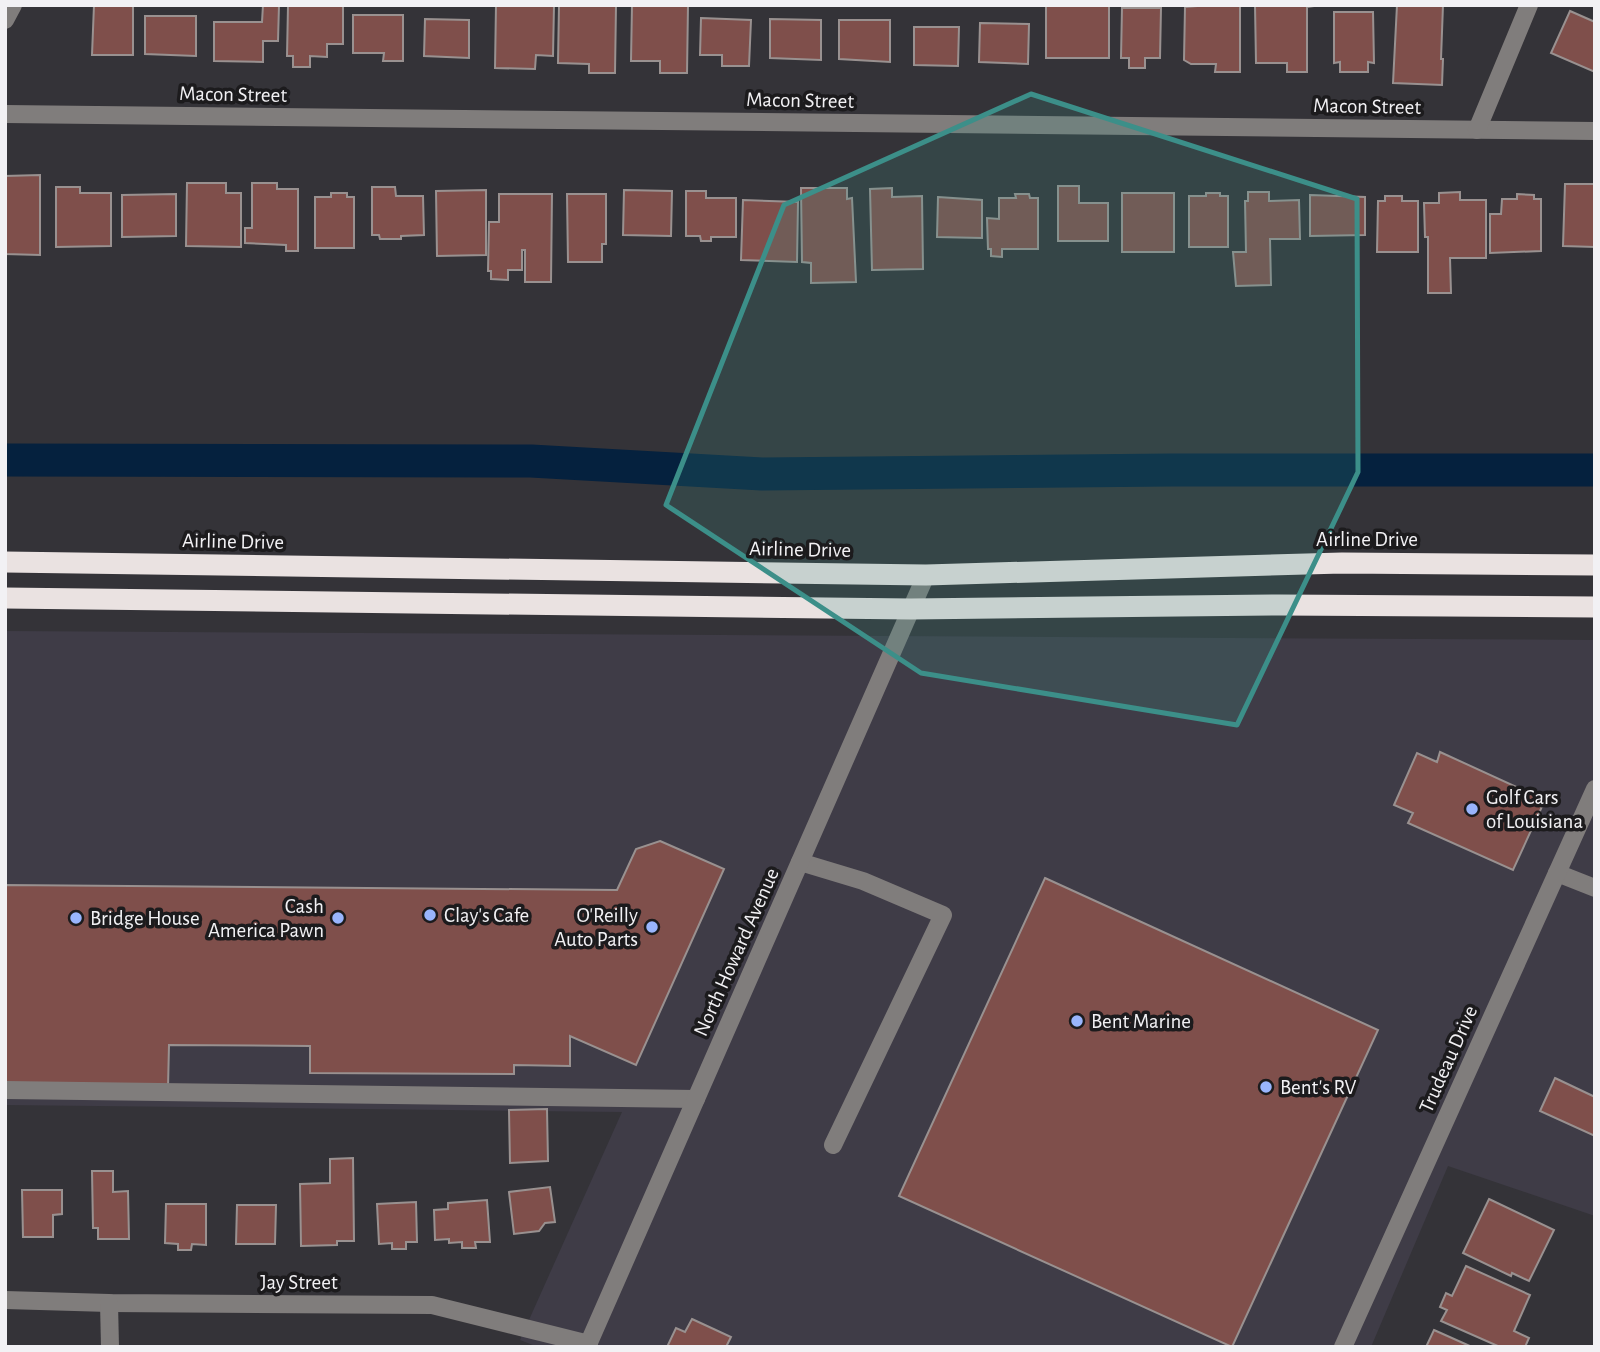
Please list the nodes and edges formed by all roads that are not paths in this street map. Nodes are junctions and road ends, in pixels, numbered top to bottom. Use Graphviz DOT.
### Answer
graph roads {
  1 [pos="13,5"];
  2 [pos="1529,5"];
  3 [pos="5,20"];
  4 [pos="5,114"];
  5 [pos="1477,130"];
  6 [pos="1595,131"];
  7 [pos="5,562"];
  8 [pos="1595,565"];
  9 [pos="926,575"];
  10 [pos="5,598"];
  11 [pos="1595,607"];
  12 [pos="911,610"];
  13 [pos="1595,789"];
  14 [pos="800,862"];
  15 [pos="1557,873"];
  16 [pos="1595,888"];
  17 [pos="5,1090"];
  18 [pos="696,1099"];
  19 [pos="833,1145"];
  20 [pos="5,1300"];
  21 [pos="109,1303"];
  22 [pos="588,1345"];
  23 [pos="110,1347"];
  24 [pos="1343,1347"];
  1 -- 3 [label="street"];
  2 -- 5 [label="street"];
  4 -- 5 [label="street, Macon Street"];
  5 -- 6 [label="street, Macon Street"];
  7 -- 9 [label="highway, Airline Drive"];
  8 -- 9 [label="highway, Airline Drive"];
  9 -- 12 [label="street, North Howard Avenue"];
  10 -- 12 [label="highway"];
  11 -- 12 [label="highway"];
  12 -- 14 [label="street, North Howard Avenue"];
  13 -- 15 [label="street, Trudeau Drive"];
  14 -- 18 [label="street, North Howard Avenue"];
  14 -- 19 [label="street"];
  15 -- 16 [label="street"];
  15 -- 24 [label="street, Trudeau Drive"];
  17 -- 18 [label="street"];
  18 -- 22 [label="street, North Howard Avenue"];
  20 -- 21 [label="street, Jay Street"];
  21 -- 22 [label="street, Jay Street"];
  21 -- 23 [label="street"];
}
